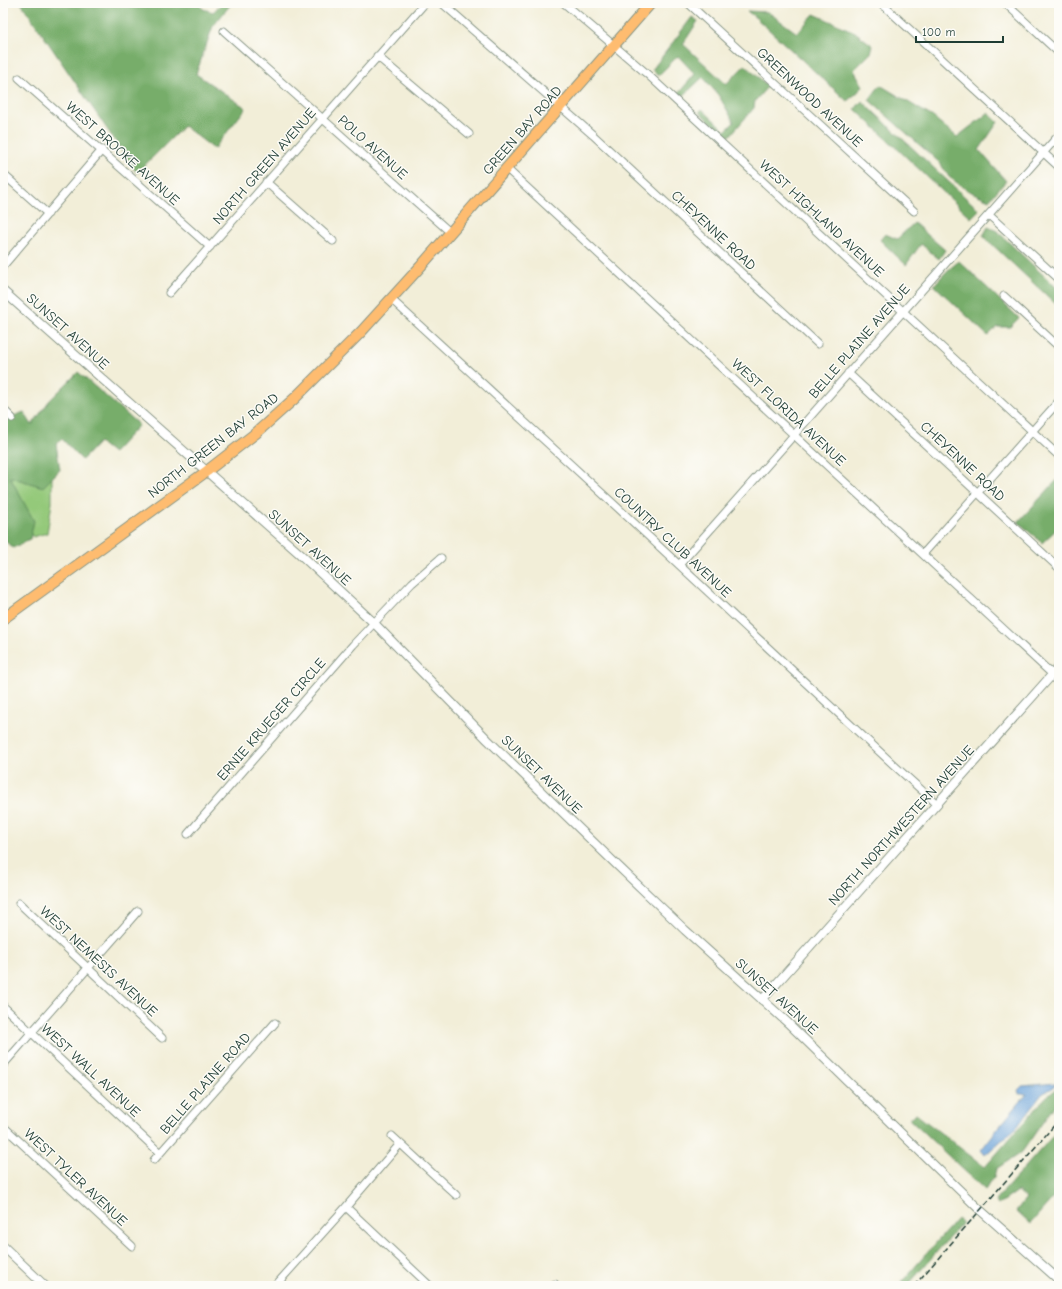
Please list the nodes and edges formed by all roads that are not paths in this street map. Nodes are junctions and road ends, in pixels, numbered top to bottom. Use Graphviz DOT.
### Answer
graph roads {
  1 [pos="424,3"];
  2 [pos="442,3"];
  3 [pos="564,3"];
  4 [pos="651,3"];
  5 [pos="688,3"];
  6 [pos="881,3"];
  7 [pos="1005,3"];
  8 [pos="224,31"];
  9 [pos="615,45"];
  10 [pos="1059,53"];
  11 [pos="377,56"];
  12 [pos="19,78"];
  13 [pos="561,107"];
  14 [pos="322,119"];
  15 [pos="468,134"];
  16 [pos="1059,135"];
  17 [pos="102,150"];
  18 [pos="1044,153"];
  19 [pos="1059,167"];
  20 [pos="507,169"];
  21 [pos="3,174"];
  22 [pos="266,182"];
  23 [pos="914,211"];
  24 [pos="48,214"];
  25 [pos="989,214"];
  26 [pos="451,233"];
  27 [pos="333,241"];
  28 [pos="210,247"];
  29 [pos="3,266"];
  30 [pos="1059,279"];
  31 [pos="3,291"];
  32 [pos="169,293"];
  33 [pos="1004,296"];
  34 [pos="391,299"];
  35 [pos="903,311"];
  36 [pos="818,344"];
  37 [pos="1059,347"];
  38 [pos="848,373"];
  39 [pos="1059,401"];
  40 [pos="3,409"];
  41 [pos="12,418"];
  42 [pos="1032,431"];
  43 [pos="794,435"];
  44 [pos="1059,456"];
  45 [pos="207,471"];
  46 [pos="978,492"];
  47 [pos="923,554"];
  48 [pos="441,558"];
  49 [pos="678,565"];
  50 [pos="1059,568"];
  51 [pos="3,619"];
  52 [pos="374,623"];
  53 [pos="1059,667"];
  54 [pos="1052,674"];
  55 [pos="937,804"];
  56 [pos="188,834"];
  57 [pos="19,902"];
  58 [pos="138,911"];
  59 [pos="88,968"];
  60 [pos="762,1000"];
  61 [pos="3,1006"];
  62 [pos="275,1023"];
  63 [pos="32,1032"];
  64 [pos="162,1038"];
  65 [pos="3,1065"];
  66 [pos="3,1126"];
  67 [pos="392,1136"];
  68 [pos="400,1144"];
  69 [pos="160,1153"];
  70 [pos="154,1160"];
  71 [pos="456,1195"];
  72 [pos="346,1207"];
  73 [pos="3,1246"];
  74 [pos="132,1246"];
  75 [pos="1059,1280"];
  76 [pos="45,1286"];
  77 [pos="275,1286"];
  78 [pos="430,1286"];
  1 -- 11 [label="street, NORTH GREEN AVENUE"];
  2 -- 13 [label="street, CHEYENNE ROAD"];
  3 -- 9 [label="street, WEST HIGHLAND AVENUE"];
  4 -- 9 [label="main road"];
  5 -- 23 [label="street, GREENWOOD AVENUE"];
  6 -- 18 [label="street"];
  7 -- 10 [label="street"];
  8 -- 14 [label="street, POLO AVENUE"];
  9 -- 13 [label="main road, GREEN BAY ROAD"];
  9 -- 35 [label="street, WEST HIGHLAND AVENUE"];
  11 -- 14 [label="street, NORTH GREEN AVENUE"];
  11 -- 15 [label="street"];
  12 -- 17 [label="street, WEST BROOKE AVENUE"];
  13 -- 20 [label="main road, GREEN BAY ROAD"];
  13 -- 36 [label="street, CHEYENNE ROAD"];
  14 -- 22 [label="street, NORTH GREEN AVENUE"];
  14 -- 26 [label="street, POLO AVENUE"];
  16 -- 18 [label="street, BELLE PLAINE AVENUE"];
  17 -- 24 [label="street"];
  17 -- 28 [label="street, WEST BROOKE AVENUE"];
  18 -- 19 [label="street"];
  18 -- 25 [label="street, BELLE PLAINE AVENUE"];
  20 -- 26 [label="main road, GREEN BAY ROAD"];
  20 -- 43 [label="street, WEST FLORIDA AVENUE"];
  21 -- 24 [label="street"];
  22 -- 27 [label="street"];
  22 -- 28 [label="street, NORTH GREEN AVENUE"];
  24 -- 29 [label="street"];
  25 -- 30 [label="street"];
  25 -- 35 [label="street, BELLE PLAINE AVENUE"];
  26 -- 34 [label="main road, NORTH GREEN BAY ROAD"];
  28 -- 32 [label="street, NORTH GREEN AVENUE"];
  31 -- 45 [label="street, SUNSET AVENUE"];
  33 -- 37 [label="street"];
  34 -- 45 [label="main road, NORTH GREEN BAY ROAD"];
  34 -- 49 [label="street, COUNTRY CLUB AVENUE"];
  35 -- 38 [label="street, BELLE PLAINE AVENUE"];
  35 -- 42 [label="street, WEST HIGHLAND AVENUE"];
  38 -- 43 [label="street, BELLE PLAINE AVENUE"];
  38 -- 46 [label="street, CHEYENNE ROAD"];
  39 -- 42 [label="street"];
  40 -- 41 [label="street"];
  42 -- 44 [label="street, WEST HIGHLAND AVENUE"];
  42 -- 46 [label="street"];
  43 -- 47 [label="street, WEST FLORIDA AVENUE"];
  43 -- 49 [label="street, BELLE PLAINE AVENUE"];
  45 -- 51 [label="main road, NORTH GREEN BAY ROAD"];
  45 -- 52 [label="street, SUNSET AVENUE"];
  46 -- 47 [label="street"];
  46 -- 50 [label="street, CHEYENNE ROAD"];
  47 -- 54 [label="street, WEST FLORIDA AVENUE"];
  48 -- 52 [label="street, ERNIE KRUEGER CIRCLE"];
  49 -- 55 [label="street, COUNTRY CLUB AVENUE"];
  52 -- 56 [label="street, ERNIE KRUEGER CIRCLE"];
  52 -- 60 [label="street, SUNSET AVENUE"];
  53 -- 54 [label="street, NORTH NORTHWESTERN AVENUE"];
  54 -- 55 [label="street, NORTH NORTHWESTERN AVENUE"];
  55 -- 60 [label="street, NORTH NORTHWESTERN AVENUE"];
  57 -- 59 [label="street, WEST NEMESIS AVENUE"];
  58 -- 59 [label="street"];
  59 -- 63 [label="street"];
  59 -- 64 [label="street, WEST NEMESIS AVENUE"];
  60 -- 75 [label="street, SUNSET AVENUE"];
  61 -- 63 [label="street, WEST WALL AVENUE"];
  62 -- 69 [label="street, BELLE PLAINE ROAD"];
  63 -- 65 [label="street"];
  63 -- 69 [label="street, WEST WALL AVENUE"];
  66 -- 74 [label="street, WEST TYLER AVENUE"];
  67 -- 68 [label="street"];
  68 -- 71 [label="street"];
  68 -- 72 [label="street"];
  69 -- 70 [label="street, BELLE PLAINE ROAD"];
  72 -- 77 [label="street"];
  72 -- 78 [label="street"];
  73 -- 76 [label="street"];
}
